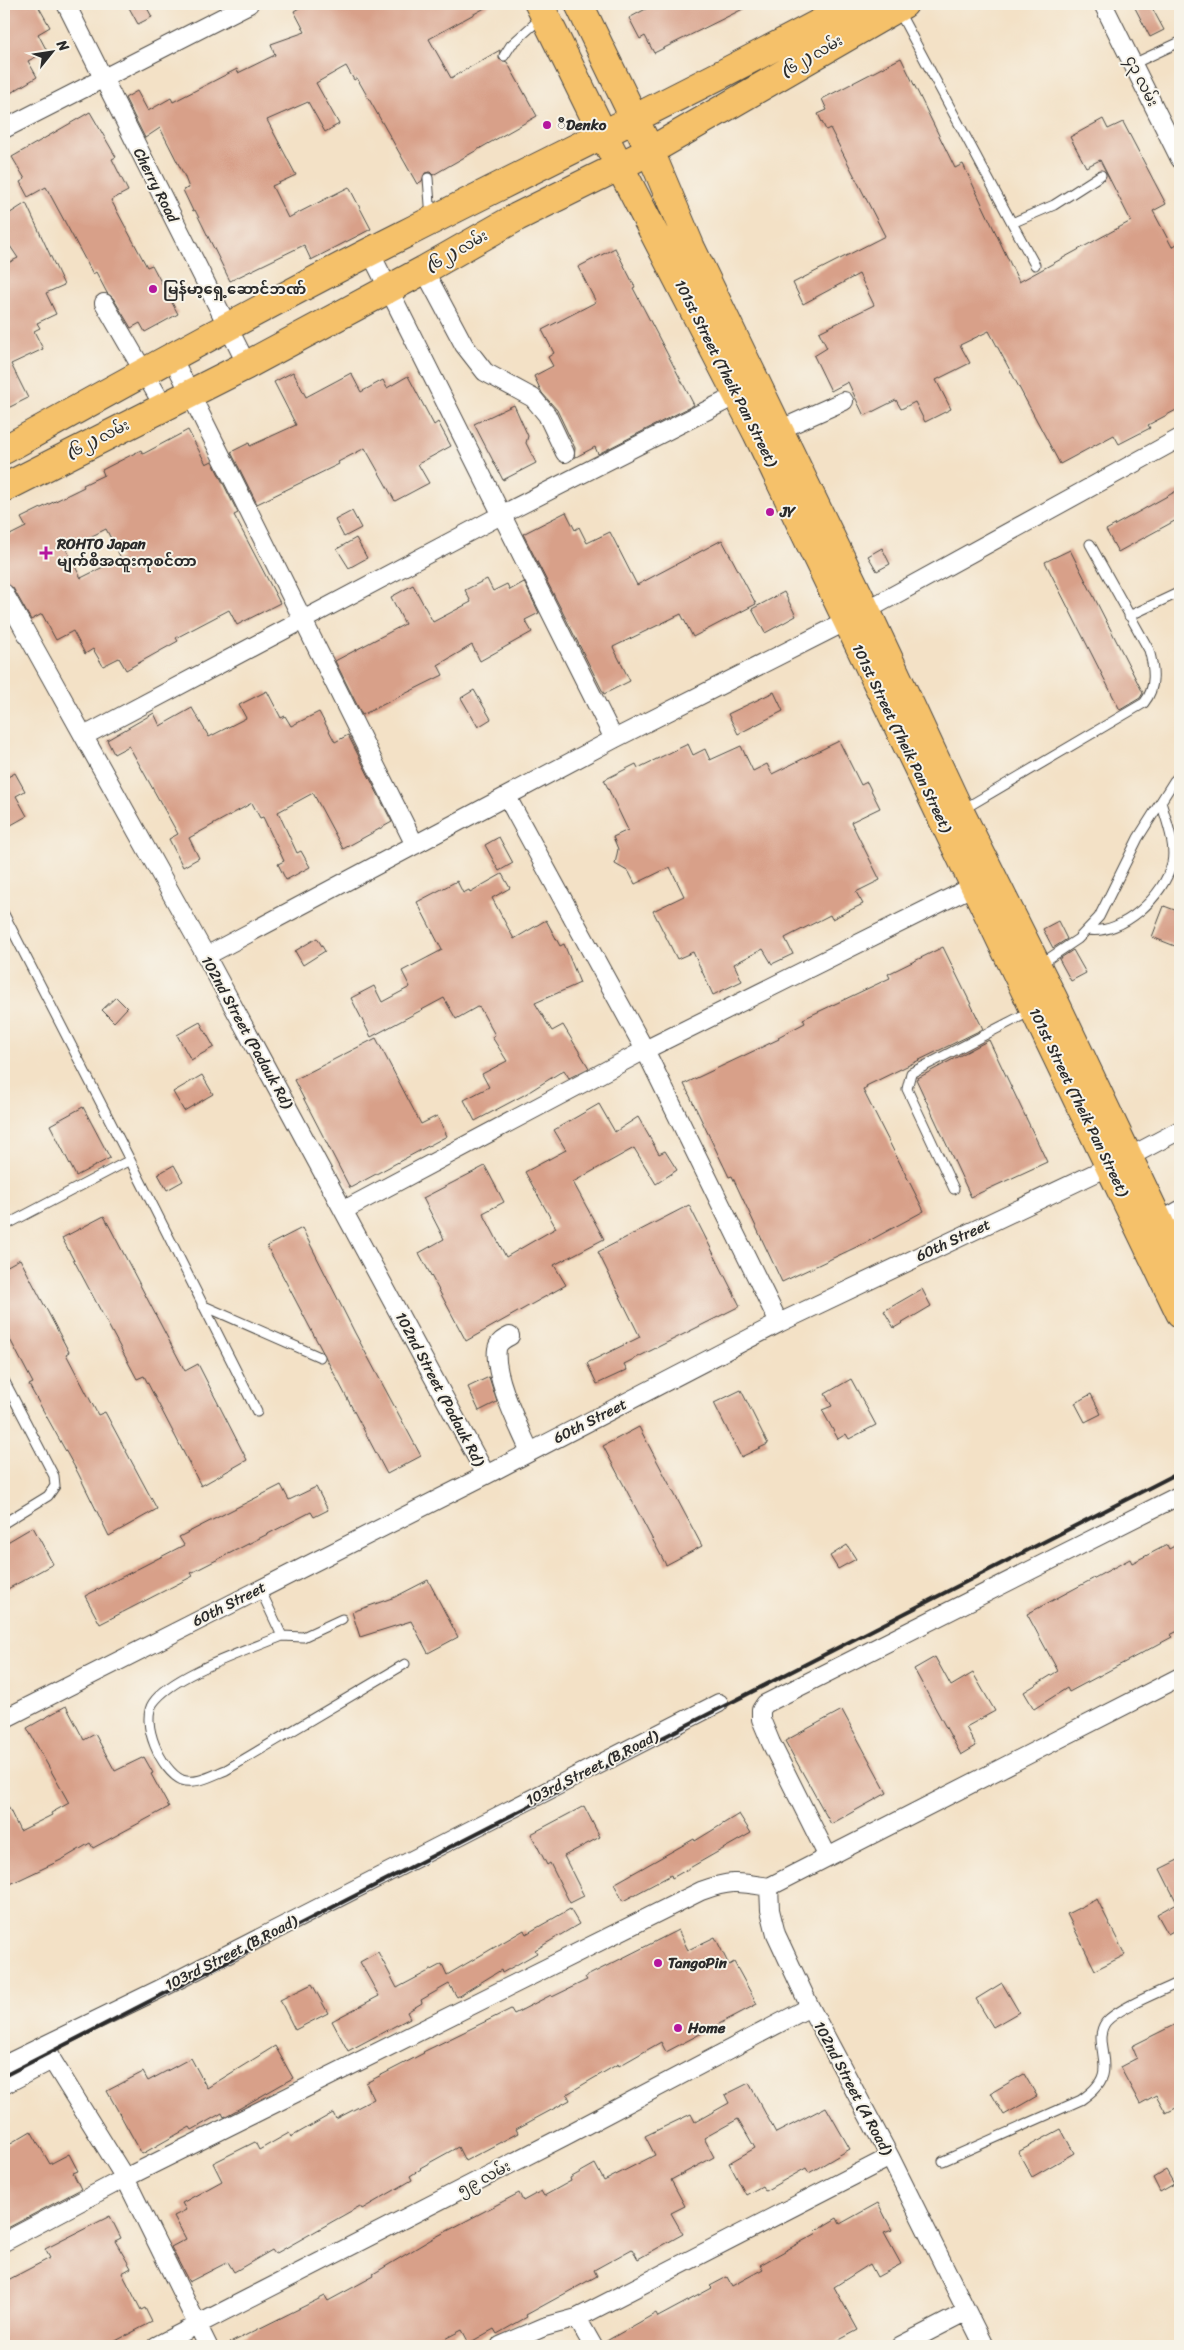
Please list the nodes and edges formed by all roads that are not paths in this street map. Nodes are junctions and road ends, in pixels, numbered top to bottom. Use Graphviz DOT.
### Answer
graph roads {
  1 [pos="66,4"];
  2 [pos="249,4"];
  3 [pos="579,4"];
  4 [pos="855,4"];
  5 [pos="1103,4"];
  6 [pos="901,6"];
  7 [pos="542,10"];
  8 [pos="1180,42"];
  9 [pos="504,56"];
  10 [pos="1133,64"];
  11 [pos="102,77"];
  12 [pos="635,118"];
  13 [pos="4,129"];
  14 [pos="604,136"];
  15 [pos="650,151"];
  16 [pos="1180,159"];
  17 [pos="619,165"];
  18 [pos="1101,175"];
  19 [pos="428,178"];
  20 [pos="431,221"];
  21 [pos="1012,223"];
  22 [pos="370,252"];
  23 [pos="1035,265"];
  24 [pos="424,270"];
  25 [pos="389,289"];
  26 [pos="104,303"];
  27 [pos="228,327"];
  28 [pos="172,357"];
  29 [pos="246,365"];
  30 [pos="143,372"];
  31 [pos="747,390"];
  32 [pos="191,392"];
  33 [pos="844,401"];
  34 [pos="163,405"];
  35 [pos="779,430"];
  36 [pos="1180,438"];
  37 [pos="4,450"];
  38 [pos="565,453"];
  39 [pos="4,488"];
  40 [pos="502,514"];
  41 [pos="1090,544"];
  42 [pos="1180,592"];
  43 [pos="4,593"];
  44 [pos="856,616"];
  45 [pos="1129,616"];
  46 [pos="302,620"];
  47 [pos="84,736"];
  48 [pos="614,739"];
  49 [pos="1180,775"];
  50 [pos="507,797"];
  51 [pos="1161,802"];
  52 [pos="960,812"];
  53 [pos="415,845"];
  54 [pos="983,881"];
  55 [pos="4,914"];
  56 [pos="1088,930"];
  57 [pos="206,956"];
  58 [pos="1037,966"];
  59 [pos="1044,1004"];
  60 [pos="645,1050"];
  61 [pos="1180,1130"];
  62 [pos="130,1160"];
  63 [pos="1120,1162"];
  64 [pos="954,1189"];
  65 [pos="344,1210"];
  66 [pos="1170,1216"];
  67 [pos="4,1226"];
  68 [pos="1170,1270"];
  69 [pos="202,1305"];
  70 [pos="1180,1313"];
  71 [pos="778,1323"];
  72 [pos="510,1336"];
  73 [pos="320,1357"];
  74 [pos="4,1380"];
  75 [pos="257,1412"];
  76 [pos="530,1452"];
  77 [pos="486,1474"];
  78 [pos="1180,1495"];
  79 [pos="4,1523"];
  80 [pos="260,1589"];
  81 [pos="342,1620"];
  82 [pos="282,1636"];
  83 [pos="405,1664"];
  84 [pos="1180,1677"];
  85 [pos="719,1703"];
  86 [pos="4,1718"];
  87 [pos="828,1857"];
  88 [pos="768,1888"];
  89 [pos="1180,1982"];
  90 [pos="810,2007"];
  91 [pos="50,2052"];
  92 [pos="4,2065"];
  93 [pos="4,2085"];
  94 [pos="890,2157"];
  95 [pos="943,2161"];
  96 [pos="125,2178"];
  97 [pos="4,2242"];
  98 [pos="966,2312"];
  99 [pos="577,2318"];
  100 [pos="197,2326"];
  101 [pos="156,2346"];
  102 [pos="208,2346"];
  103 [pos="500,2346"];
  104 [pos="593,2346"];
  105 [pos="900,2346"];
  106 [pos="984,2346"];
  1 -- 11 [label="street, Cherry Road"];
  2 -- 11 [label="street"];
  3 -- 12 [label="main road, 101st Street (Theik Pan Street)"];
  4 -- 12 [label="main road, (၆၂) လမ်း"];
  5 -- 10 [label="street, ၄၃ လမ်း"];
  6 -- 15 [label="main road, (၆၂) လမ်း"];
  6 -- 21 [label="lane"];
  7 -- 9 [label="lane"];
  7 -- 14 [label="main road, 101st Street (Theik Pan Street)"];
  8 -- 10 [label="lane"];
  10 -- 16 [label="street, ၄၃ လမ်း"];
  11 -- 13 [label="street"];
  11 -- 27 [label="street, Cherry Road"];
  12 -- 14 [label="main road, (၆၂) လမ်း"];
  12 -- 15 [label="main road, 101st Street (Theik Pan Street)"];
  14 -- 17 [label="main road, 101st Street (Theik Pan Street)"];
  14 -- 20 [label="main road, (၆၂) လမ်း"];
  15 -- 17 [label="main road, (၆၂) လမ်း"];
  15 -- 31 [label="main road, 101st Street (Theik Pan Street)"];
  17 -- 24 [label="main road, (၆၂) လမ်း"];
  17 -- 31 [label="main road, 101st Street (Theik Pan Street)"];
  18 -- 21 [label="lane"];
  19 -- 20 [label="lane"];
  20 -- 22 [label="main road, (၆၂) လမ်း"];
  21 -- 23 [label="lane"];
  22 -- 25 [label="street"];
  22 -- 27 [label="main road, (၆၂) လမ်း"];
  24 -- 25 [label="main road, (၆၂) လမ်း"];
  24 -- 38 [label="street"];
  25 -- 29 [label="main road, (၆၂) လမ်း"];
  25 -- 40 [label="street"];
  26 -- 30 [label="street"];
  27 -- 28 [label="main road, (၆၂) လမ်း"];
  27 -- 29 [label="street, Cherry Road"];
  28 -- 30 [label="main road, (၆၂) လမ်း"];
  28 -- 32 [label="street"];
  29 -- 32 [label="main road, (၆၂) လမ်း"];
  30 -- 34 [label="street"];
  30 -- 37 [label="main road, (၆၂) လမ်း"];
  31 -- 35 [label="main road, 101st Street (Theik Pan Street)"];
  31 -- 40 [label="street"];
  31 -- 44 [label="main road, 101st Street (Theik Pan Street)"];
  32 -- 34 [label="main road, (၆၂) လမ်း"];
  32 -- 46 [label="street"];
  33 -- 35 [label="street"];
  34 -- 39 [label="main road, (၆၂) လမ်း"];
  35 -- 44 [label="main road, 101st Street (Theik Pan Street)"];
  36 -- 44 [label="street"];
  40 -- 46 [label="street"];
  40 -- 48 [label="street"];
  41 -- 45 [label="lane"];
  42 -- 45 [label="lane"];
  43 -- 47 [label="street, 102nd Street (Padauk Rd)"];
  44 -- 48 [label="street"];
  44 -- 52 [label="main road, 101st Street (Theik Pan Street)"];
  44 -- 54 [label="main road, 101st Street (Theik Pan Street)"];
  45 -- 52 [label="lane"];
  46 -- 47 [label="street"];
  46 -- 53 [label="street"];
  47 -- 57 [label="street, 102nd Street (Padauk Rd)"];
  48 -- 50 [label="street"];
  49 -- 51 [label="lane"];
  50 -- 53 [label="street"];
  50 -- 60 [label="street"];
  51 -- 56 [label="lane"];
  51 -- 56 [label="lane"];
  52 -- 54 [label="main road, 101st Street (Theik Pan Street)"];
  53 -- 57 [label="street"];
  54 -- 58 [label="main road, 101st Street (Theik Pan Street)"];
  54 -- 59 [label="main road, 101st Street (Theik Pan Street)"];
  54 -- 60 [label="street"];
  55 -- 62 [label="lane"];
  56 -- 58 [label="lane"];
  57 -- 65 [label="street, 102nd Street (Padauk Rd)"];
  58 -- 59 [label="main road, 101st Street (Theik Pan Street)"];
  59 -- 63 [label="main road, 101st Street (Theik Pan Street)"];
  59 -- 64 [label="lane"];
  60 -- 65 [label="street"];
  60 -- 71 [label="street"];
  61 -- 63 [label="street, 60th Street"];
  62 -- 67 [label="lane"];
  62 -- 69 [label="lane"];
  63 -- 66 [label="main road, 101st Street (Theik Pan Street)"];
  63 -- 68 [label="main road, 101st Street (Theik Pan Street)"];
  63 -- 71 [label="street, 60th Street"];
  65 -- 77 [label="street, 102nd Street (Padauk Rd)"];
  66 -- 68 [label="main road, 101st Street (Theik Pan Street)"];
  68 -- 70 [label="main road, 101st Street (Theik Pan Street)"];
  69 -- 73 [label="lane"];
  69 -- 75 [label="lane"];
  71 -- 76 [label="street, 60th Street"];
  72 -- 76 [label="street"];
  74 -- 79 [label="lane"];
  76 -- 77 [label="street, 60th Street"];
  77 -- 80 [label="street, 60th Street"];
  78 -- 87 [label="street"];
  80 -- 82 [label="lane"];
  80 -- 86 [label="street, 60th Street"];
  81 -- 82 [label="lane"];
  82 -- 83 [label="lane"];
  84 -- 87 [label="street"];
  85 -- 91 [label="street, 103rd Street (B Road)"];
  87 -- 88 [label="street"];
  88 -- 90 [label="street, 102nd Street (A Road)"];
  88 -- 96 [label="street"];
  89 -- 95 [label="lane"];
  90 -- 94 [label="street, 102nd Street (A Road)"];
  90 -- 100 [label="street, ၅၉ လမ်း"];
  91 -- 92 [label="street"];
  91 -- 93 [label="street"];
  91 -- 96 [label="street"];
  94 -- 98 [label="street, 102nd Street (A Road)"];
  94 -- 99 [label="street"];
  96 -- 97 [label="street"];
  96 -- 100 [label="street"];
  98 -- 105 [label="street"];
  98 -- 106 [label="street, 102nd Street (A Road)"];
  99 -- 103 [label="street"];
  99 -- 104 [label="street"];
  100 -- 101 [label="street, ၅၉ လမ်း"];
  100 -- 102 [label="street"];
}
